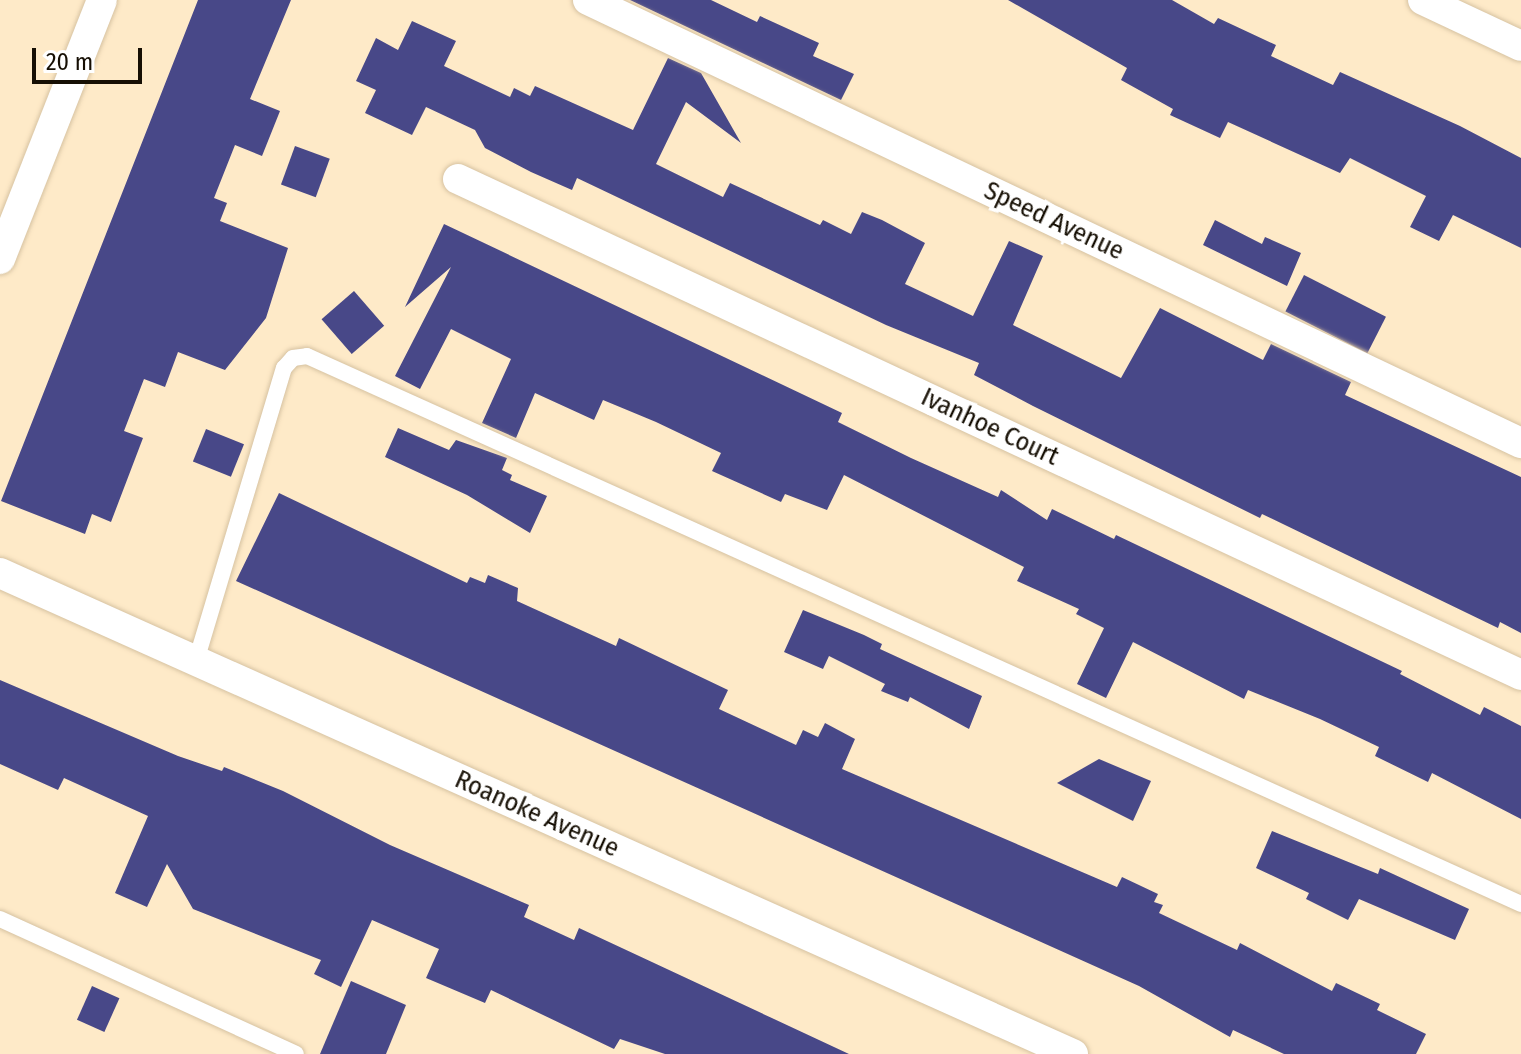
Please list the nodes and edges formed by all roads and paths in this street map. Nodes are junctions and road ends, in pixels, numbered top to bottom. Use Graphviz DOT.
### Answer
graph roads {
  1 [pos="102,0"];
  2 [pos="588,0"];
  3 [pos="1423,0"];
  4 [pos="1521,46"];
  5 [pos="458,179"];
  6 [pos="0,259"];
  7 [pos="1521,443"];
  8 [pos="0,573"];
  9 [pos="196,661"];
  10 [pos="1521,675"];
  11 [pos="1521,904"];
  12 [pos="0,919"];
  13 [pos="296,1054"];
  14 [pos="1073,1054"];
  1 -- 6 [label="street"];
  2 -- 7 [label="street, Speed Avenue"];
  3 -- 4 [label="street"];
  5 -- 10 [label="street, Ivanhoe Court"];
  8 -- 9 [label="street, Roanoke Avenue"];
  9 -- 11 [label="lane"];
  9 -- 14 [label="street, Roanoke Avenue"];
  12 -- 13 [label="lane"];
}
